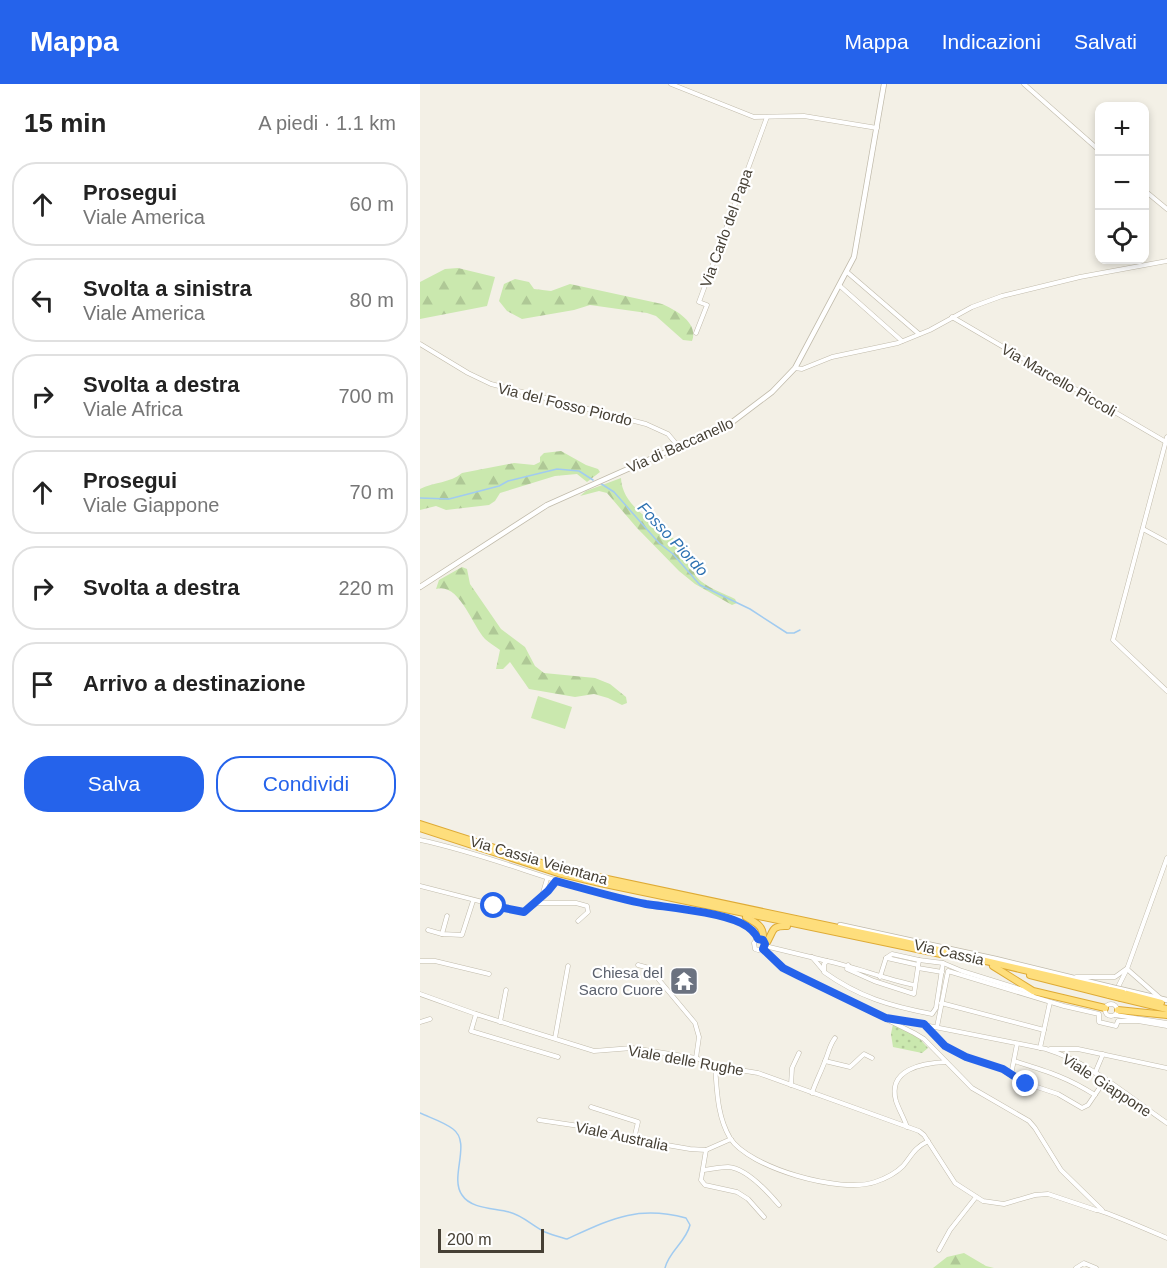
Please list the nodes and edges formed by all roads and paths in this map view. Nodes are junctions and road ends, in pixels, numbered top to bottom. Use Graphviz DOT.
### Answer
graph roads {
  1 [pos="671,84"];
  2 [pos="884,84"];
  3 [pos="1024,84"];
  4 [pos="767,117"];
  5 [pos="876,128"];
  6 [pos="1095,147"];
  7 [pos="1149,194"];
  8 [pos="1167,209"];
  9 [pos="1167,261"];
  10 [pos="847,272"];
  11 [pos="840,286"];
  12 [pos="952,317"];
  13 [pos="696,333"];
  14 [pos="919,335"];
  15 [pos="902,342"];
  16 [pos="420,344"];
  17 [pos="795,368"];
  18 [pos="1166,439"];
  19 [pos="678,446"];
  20 [pos="1143,529"];
  21 [pos="1167,542"];
  22 [pos="420,588"];
  23 [pos="1167,691"];
  24 [pos="420,824"];
  25 [pos="420,828"];
  26 [pos="420,840"];
  27 [pos="1167,858"];
  28 [pos="547,879"];
  29 [pos="556,881"];
  30 [pos="420,886"];
  31 [pos="542,897"];
  32 [pos="473,901"];
  33 [pos="535,903"];
  34 [pos="730,905"];
  35 [pos="743,914"];
  36 [pos="779,915"];
  37 [pos="447,916"];
  38 [pos="578,921"];
  39 [pos="799,925"];
  40 [pos="840,925"];
  41 [pos="428,930"];
  42 [pos="442,934"];
  43 [pos="762,944"];
  44 [pos="812,957"];
  45 [pos="420,961"];
  46 [pos="827,961"];
  47 [pos="943,963"];
  48 [pos="918,964"];
  49 [pos="638,965"];
  50 [pos="568,966"];
  51 [pos="848,966"];
  52 [pos="993,966"];
  53 [pos="1127,969"];
  54 [pos="824,972"];
  55 [pos="942,972"];
  56 [pos="489,974"];
  57 [pos="880,976"];
  58 [pos="1070,977"];
  59 [pos="1115,977"];
  60 [pos="1119,983"];
  61 [pos="914,985"];
  62 [pos="506,990"];
  63 [pos="1110,991"];
  64 [pos="420,994"];
  65 [pos="1050,1002"];
  66 [pos="942,1003"];
  67 [pos="1166,1003"];
  68 [pos="1113,1004"];
  69 [pos="1105,1010"];
  70 [pos="1116,1012"];
  71 [pos="476,1014"];
  72 [pos="1167,1015"];
  73 [pos="886,1018"];
  74 [pos="430,1019"];
  75 [pos="420,1022"];
  76 [pos="500,1022"];
  77 [pos="924,1024"];
  78 [pos="1167,1025"];
  79 [pos="937,1027"];
  80 [pos="1044,1030"];
  81 [pos="555,1038"];
  82 [pos="835,1038"];
  83 [pos="1017,1044"];
  84 [pos="1040,1048"];
  85 [pos="1046,1049"];
  86 [pos="799,1053"];
  87 [pos="1103,1054"];
  88 [pos="558,1057"];
  89 [pos="696,1058"];
  90 [pos="872,1058"];
  91 [pos="825,1061"];
  92 [pos="946,1062"];
  93 [pos="1014,1062"];
  94 [pos="715,1066"];
  95 [pos="1167,1068"];
  96 [pos="1095,1073"];
  97 [pos="1011,1075"];
  98 [pos="1105,1080"];
  99 [pos="791,1085"];
  100 [pos="813,1093"];
  101 [pos="1095,1095"];
  102 [pos="591,1107"];
  103 [pos="539,1120"];
  104 [pos="1167,1123"];
  105 [pos="908,1127"];
  106 [pos="731,1139"];
  107 [pos="634,1140"];
  108 [pos="928,1141"];
  109 [pos="706,1150"];
  110 [pos="704,1170"];
  111 [pos="976,1197"];
  112 [pos="779,1205"];
  113 [pos="1102,1210"];
  114 [pos="764,1217"];
  115 [pos="1167,1238"];
  116 [pos="939,1250"];
  117 [pos="1076,1268"];
  118 [pos="1096,1268"];
  1 -- 4 [label="street"];
  2 -- 5 [label="street, Via di Baccanello"];
  3 -- 6 [label="street"];
  4 -- 5 [label="street"];
  4 -- 13 [label="street, Via Carlo del Papa"];
  5 -- 10 [label="street, Via di Baccanello"];
  7 -- 8 [label="street"];
  9 -- 12 [label="street"];
  10 -- 11 [label="street, Via di Baccanello"];
  10 -- 14 [label="street"];
  11 -- 15 [label="street"];
  11 -- 17 [label="street, Via di Baccanello"];
  12 -- 14 [label="street"];
  12 -- 18 [label="street, Via Marcello Piccoli"];
  14 -- 15 [label="street"];
  15 -- 17 [label="street"];
  16 -- 19 [label="street, Via del Fosso Piordo"];
  17 -- 19 [label="street, Via di Baccanello"];
  18 -- 20 [label="street"];
  19 -- 22 [label="street, Via di Baccanello"];
  20 -- 21 [label="street"];
  20 -- 23 [label="street"];
  24 -- 34 [label="highway, Via Cassia Veientana"];
  25 -- 35 [label="highway, Via Cassia Veientana"];
  26 -- 28 [label="street"];
  27 -- 53 [label="street"];
  28 -- 29 [label="street"];
  28 -- 31 [label="street"];
  29 -- 31 [label="street"];
  29 -- 43 [label="street"];
  30 -- 32 [label="street"];
  31 -- 33 [label="street"];
  32 -- 33 [label="street"];
  32 -- 42 [label="street"];
  33 -- 38 [label="street"];
  34 -- 36 [label="highway, Via Cassia"];
  35 -- 39 [label="highway, Via Cassia"];
  35 -- 43 [label="highway"];
  36 -- 40 [label="highway"];
  36 -- 63 [label="highway, Via Cassia"];
  37 -- 42 [label="street"];
  39 -- 43 [label="highway"];
  39 -- 52 [label="highway, Via Cassia"];
  40 -- 58 [label="street"];
  41 -- 42 [label="street"];
  43 -- 44 [label="street"];
  43 -- 73 [label="street"];
  44 -- 46 [label="street"];
  44 -- 54 [label="street"];
  45 -- 56 [label="street"];
  46 -- 51 [label="street"];
  46 -- 54 [label="street"];
  47 -- 48 [label="street"];
  47 -- 55 [label="street"];
  47 -- 69 [label="street"];
  48 -- 55 [label="street"];
  48 -- 57 [label="street"];
  48 -- 61 [label="street"];
  49 -- 89 [label="street"];
  50 -- 81 [label="street"];
  51 -- 57 [label="street"];
  51 -- 61 [label="street"];
  52 -- 63 [label="highway, Via Cassia"];
  52 -- 69 [label="highway"];
  53 -- 59 [label="street"];
  53 -- 60 [label="street"];
  53 -- 67 [label="street"];
  54 -- 55 [label="street"];
  57 -- 61 [label="street"];
  58 -- 59 [label="street"];
  58 -- 63 [label="street"];
  59 -- 60 [label="street"];
  60 -- 68 [label="street"];
  62 -- 76 [label="street"];
  63 -- 67 [label="highway, Via Cassia, bridge"];
  64 -- 71 [label="street, Viale delle Rughe"];
  65 -- 66 [label="street"];
  65 -- 78 [label="street"];
  65 -- 80 [label="street"];
  66 -- 79 [label="street"];
  66 -- 80 [label="street"];
  68 -- 69 [label="street"];
  68 -- 70 [label="street"];
  69 -- 70 [label="street"];
  70 -- 72 [label="highway"];
  70 -- 78 [label="street"];
  71 -- 76 [label="street, Viale delle Rughe"];
  71 -- 88 [label="street"];
  73 -- 77 [label="street, Viale Giappone"];
  73 -- 92 [label="street"];
  74 -- 75 [label="street"];
  76 -- 81 [label="street, Viale delle Rughe"];
  77 -- 79 [label="street, Viale Giappone"];
  77 -- 97 [label="street"];
  79 -- 83 [label="street, Viale Giappone"];
  80 -- 84 [label="street"];
  81 -- 89 [label="street, Viale delle Rughe"];
  82 -- 91 [label="street"];
  83 -- 84 [label="street, Viale Giappone"];
  83 -- 93 [label="street"];
  84 -- 85 [label="street, Viale Giappone"];
  85 -- 87 [label="street, Viale Giappone"];
  85 -- 96 [label="street, Viale Giappone"];
  86 -- 99 [label="street"];
  87 -- 95 [label="street, Viale Giappone"];
  87 -- 96 [label="street"];
  89 -- 94 [label="street, Viale delle Rughe"];
  90 -- 91 [label="street"];
  91 -- 100 [label="street"];
  92 -- 105 [label="street"];
  92 -- 113 [label="street"];
  93 -- 97 [label="street"];
  93 -- 101 [label="street"];
  94 -- 99 [label="street, Viale delle Rughe"];
  94 -- 106 [label="street"];
  96 -- 98 [label="street, Viale Giappone"];
  97 -- 101 [label="street"];
  98 -- 101 [label="street"];
  98 -- 104 [label="street, Viale Giappone"];
  99 -- 100 [label="street, Viale delle Rughe"];
  100 -- 105 [label="street, Viale delle Rughe"];
  102 -- 107 [label="street"];
  103 -- 107 [label="street, Viale Australia"];
  105 -- 108 [label="street, Viale delle Rughe"];
  106 -- 108 [label="street"];
  106 -- 109 [label="street"];
  107 -- 109 [label="street, Viale Australia"];
  108 -- 111 [label="street, Viale delle Rughe"];
  109 -- 110 [label="street"];
  110 -- 112 [label="street"];
  110 -- 114 [label="street"];
  111 -- 113 [label="street, Viale delle Rughe"];
  111 -- 116 [label="street"];
  113 -- 115 [label="street, Viale delle Rughe"];
  117 -- 118 [label="street"];
}
